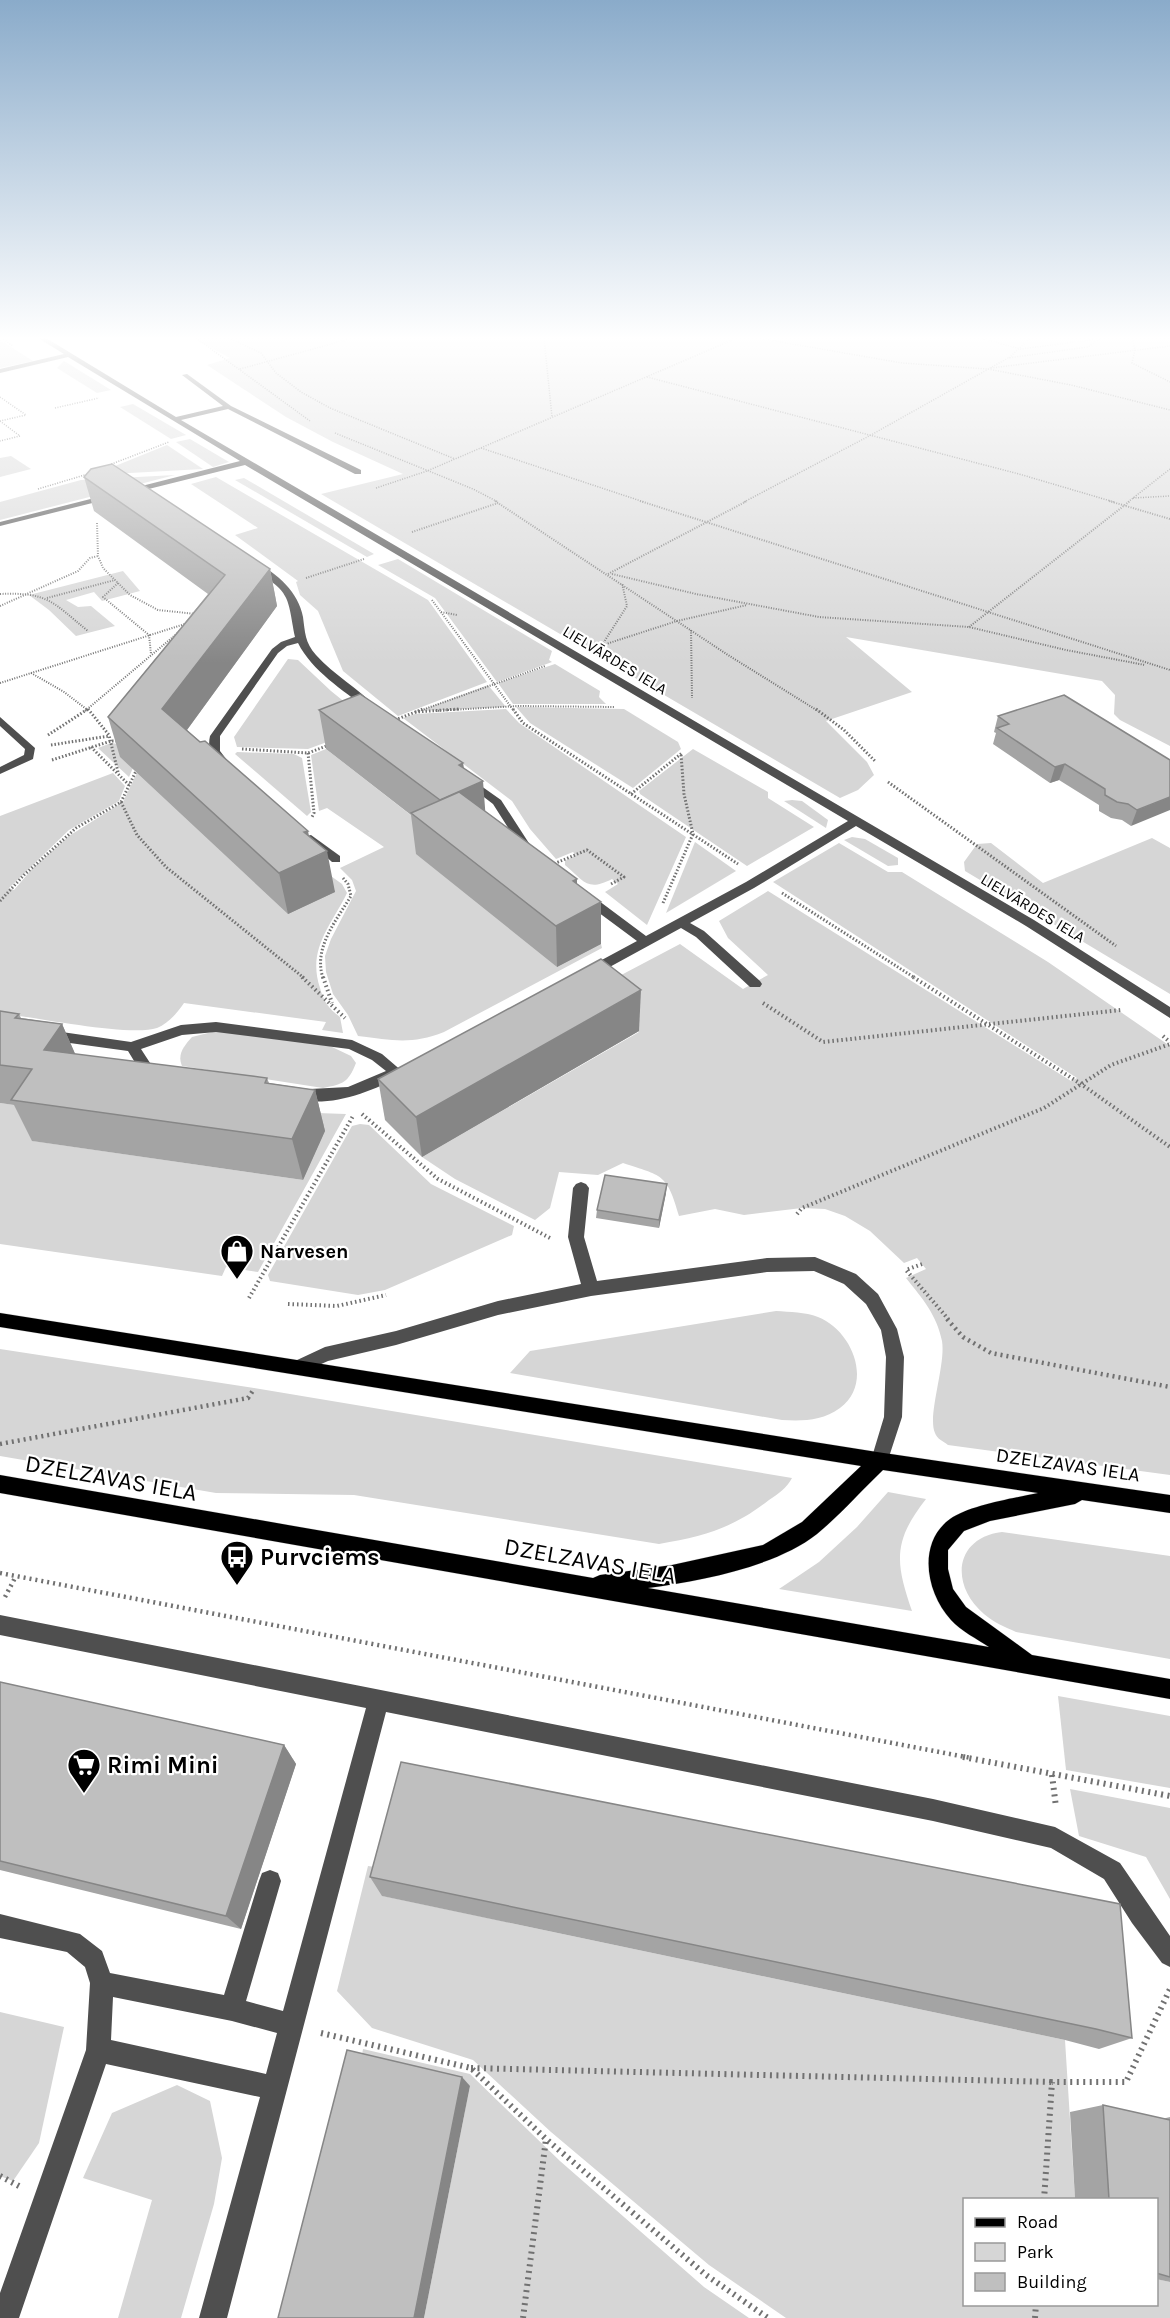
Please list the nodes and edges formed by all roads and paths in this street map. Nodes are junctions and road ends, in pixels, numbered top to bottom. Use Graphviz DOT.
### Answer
graph roads {
  1 [pos="157,446"];
  2 [pos="174,446"];
  3 [pos="220,446"];
  4 [pos="306,446"];
  5 [pos="367,446"];
  6 [pos="423,446"];
  7 [pos="485,446"];
  8 [pos="850,446"];
  9 [pos="911,446"];
  10 [pos="481,448"];
  11 [pos="454,459"];
  12 [pos="246,462"];
  13 [pos="108,466"];
  14 [pos="1170,469"];
  15 [pos="97,470"];
  16 [pos="212,470"];
  17 [pos="427,471"];
  18 [pos="357,472"];
  19 [pos="145,487"];
  20 [pos="374,488"];
  21 [pos="29,492"];
  22 [pos="1170,496"];
  23 [pos="160,497"];
  24 [pos="1133,498"];
  25 [pos="499,503"];
  26 [pos="1124,506"];
  27 [pos="1170,519"];
  28 [pos="97,522"];
  29 [pos="704,522"];
  30 [pos="0,524"];
  31 [pos="383,542"];
  32 [pos="354,554"];
  33 [pos="98,556"];
  34 [pos="372,557"];
  35 [pos="243,558"];
  36 [pos="364,559"];
  37 [pos="608,574"];
  38 [pos="115,580"];
  39 [pos="622,583"];
  40 [pos="118,584"];
  41 [pos="283,585"];
  42 [pos="28,593"];
  43 [pos="0,594"];
  44 [pos="47,598"];
  45 [pos="431,599"];
  46 [pos="747,604"];
  47 [pos="0,606"];
  48 [pos="990,613"];
  49 [pos="203,614"];
  50 [pos="677,621"];
  51 [pos="969,627"];
  52 [pos="691,630"];
  53 [pos="88,631"];
  54 [pos="148,635"];
  55 [pos="300,639"];
  56 [pos="151,654"];
  57 [pos="576,655"];
  58 [pos="1157,667"];
  59 [pos="1170,670"];
  60 [pos="30,673"];
  61 [pos="0,683"];
  62 [pos="492,683"];
  63 [pos="511,707"];
  64 [pos="619,707"];
  65 [pos="87,710"];
  66 [pos="415,712"];
  67 [pos="0,720"];
  68 [pos="390,721"];
  69 [pos="692,724"];
  70 [pos="110,739"];
  71 [pos="120,741"];
  72 [pos="336,742"];
  73 [pos="91,747"];
  74 [pos="30,748"];
  75 [pos="681,754"];
  76 [pos="46,761"];
  77 [pos="876,762"];
  78 [pos="230,769"];
  79 [pos="0,771"];
  80 [pos="118,772"];
  81 [pos="462,775"];
  82 [pos="888,782"];
  83 [pos="129,784"];
  84 [pos="631,794"];
  85 [pos="856,820"];
  86 [pos="301,829"];
  87 [pos="693,834"];
  88 [pos="336,859"];
  89 [pos="546,867"];
  90 [pos="334,872"];
  91 [pos="759,879"];
  92 [pos="582,895"];
  93 [pos="0,901"];
  94 [pos="682,923"];
  95 [pos="647,942"];
  96 [pos="1124,952"];
  97 [pos="574,980"];
  98 [pos="755,984"];
  99 [pos="1124,1009"];
  100 [pos="1170,1013"];
  101 [pos="985,1023"];
  102 [pos="33,1033"];
  103 [pos="1170,1044"];
  104 [pos="132,1047"];
  105 [pos="172,1077"];
  106 [pos="1081,1084"];
  107 [pos="278,1092"];
  108 [pos="1170,1147"];
  109 [pos="581,1188"];
  110 [pos="797,1214"];
  111 [pos="554,1240"];
  112 [pos="922,1264"];
  113 [pos="591,1289"];
  114 [pos="386,1295"];
  115 [pos="249,1298"];
  116 [pos="288,1304"];
  117 [pos="0,1320"];
  118 [pos="301,1366"];
  119 [pos="1170,1387"];
  120 [pos="254,1388"];
  121 [pos="0,1444"];
  122 [pos="880,1460"];
  123 [pos="0,1484"];
  124 [pos="1088,1492"];
  125 [pos="1170,1504"];
  126 [pos="0,1573"];
  127 [pos="16,1576"];
  128 [pos="585,1587"];
  129 [pos="0,1607"];
  130 [pos="0,1625"];
  131 [pos="1029,1664"];
  132 [pos="1170,1689"];
  133 [pos="378,1702"];
  134 [pos="1170,1796"];
  135 [pos="270,1881"];
  136 [pos="0,1926"];
  137 [pos="1170,1955"];
  138 [pos="102,1983"];
  139 [pos="1170,1989"];
  140 [pos="232,2008"];
  141 [pos="292,2025"];
  142 [pos="98,2050"];
  143 [pos="471,2068"];
  144 [pos="1052,2082"];
  145 [pos="275,2088"];
  146 [pos="546,2139"];
  147 [pos="1044,2198"];
  148 [pos="5,2318"];
  149 [pos="213,2318"];
  150 [pos="523,2318"];
  151 [pos="768,2318"];
  1 -- 13 [label="path"];
  2 -- 16 [label="path"];
  3 -- 12 [label="street, LIELVĀRDES IELA"];
  4 -- 18 [label="street"];
  5 -- 17 [label="path"];
  6 -- 11 [label="path"];
  7 -- 10 [label="path"];
  8 -- 29 [label="path"];
  9 -- 26 [label="path"];
  10 -- 11 [label="path"];
  10 -- 29 [label="path"];
  11 -- 17 [label="path"];
  12 -- 16 [label="street"];
  12 -- 31 [label="street, LIELVĀRDES IELA"];
  14 -- 24 [label="path"];
  15 -- 21 [label="path"];
  16 -- 19 [label="street"];
  17 -- 20 [label="path"];
  17 -- 25 [label="path"];
  19 -- 23 [label="street"];
  19 -- 30 [label="street"];
  22 -- 24 [label="path"];
  24 -- 26 [label="path"];
  25 -- 31 [label="path"];
  25 -- 37 [label="path"];
  26 -- 27 [label="path"];
  26 -- 48 [label="path"];
  28 -- 33 [label="path"];
  29 -- 37 [label="path"];
  29 -- 48 [label="path"];
  31 -- 57 [label="street, LIELVĀRDES IELA"];
  32 -- 36 [label="path"];
  33 -- 38 [label="path"];
  33 -- 42 [label="path"];
  34 -- 36 [label="path"];
  35 -- 41 [label="street"];
  36 -- 41 [label="path"];
  37 -- 39 [label="path"];
  37 -- 46 [label="path"];
  38 -- 40 [label="path"];
  38 -- 44 [label="path"];
  39 -- 50 [label="path"];
  39 -- 50 [label="path"];
  40 -- 49 [label="path"];
  40 -- 54 [label="path"];
  41 -- 55 [label="street"];
  42 -- 43 [label="path"];
  42 -- 44 [label="path"];
  42 -- 47 [label="path"];
  44 -- 53 [label="path"];
  45 -- 62 [label="path"];
  46 -- 50 [label="path"];
  46 -- 51 [label="path"];
  48 -- 51 [label="path"];
  48 -- 58 [label="path"];
  50 -- 52 [label="path"];
  51 -- 58 [label="path"];
  52 -- 69 [label="path"];
  52 -- 77 [label="path"];
  54 -- 56 [label="path"];
  54 -- 56 [label="path"];
  54 -- 60 [label="path"];
  55 -- 68 [label="street"];
  55 -- 78 [label="street"];
  56 -- 65 [label="path"];
  57 -- 62 [label="path"];
  57 -- 69 [label="street, LIELVĀRDES IELA"];
  58 -- 59 [label="path"];
  60 -- 61 [label="path"];
  60 -- 65 [label="path"];
  62 -- 63 [label="path"];
  62 -- 66 [label="path"];
  63 -- 64 [label="path"];
  63 -- 66 [label="path"];
  63 -- 84 [label="path"];
  65 -- 70 [label="path"];
  65 -- 74 [label="path"];
  66 -- 68 [label="path"];
  67 -- 74 [label="street"];
  69 -- 75 [label="path"];
  69 -- 85 [label="street, LIELVĀRDES IELA"];
  70 -- 71 [label="path"];
  70 -- 73 [label="path"];
  70 -- 74 [label="path"];
  70 -- 80 [label="path"];
  72 -- 86 [label="path"];
  73 -- 76 [label="path"];
  73 -- 80 [label="path"];
  74 -- 79 [label="street"];
  75 -- 84 [label="path"];
  75 -- 87 [label="path"];
  80 -- 83 [label="path"];
  81 -- 89 [label="street"];
  82 -- 96 [label="path"];
  84 -- 87 [label="path"];
  85 -- 91 [label="street"];
  85 -- 100 [label="street, LIELVĀRDES IELA"];
  86 -- 88 [label="street"];
  87 -- 91 [label="path"];
  87 -- 95 [label="path"];
  89 -- 92 [label="path"];
  90 -- 93 [label="path"];
  91 -- 94 [label="street"];
  91 -- 101 [label="path"];
  92 -- 95 [label="street"];
  94 -- 95 [label="street"];
  94 -- 98 [label="street"];
  95 -- 97 [label="street"];
  98 -- 101 [label="path"];
  99 -- 101 [label="path"];
  101 -- 106 [label="path"];
  102 -- 104 [label="street"];
  103 -- 106 [label="path"];
  104 -- 105 [label="street"];
  104 -- 107 [label="street"];
  106 -- 108 [label="path"];
  106 -- 110 [label="path"];
  109 -- 113 [label="street"];
  111 -- 115 [label="path"];
  112 -- 119 [label="path"];
  113 -- 118 [label="street"];
  113 -- 122 [label="street"];
  114 -- 116 [label="path"];
  117 -- 118 [label="main road, DZELZAVAS IELA"];
  118 -- 122 [label="main road, DZELZAVAS IELA"];
  120 -- 121 [label="path"];
  122 -- 124 [label="main road, DZELZAVAS IELA"];
  122 -- 128 [label="main road"];
  123 -- 128 [label="main road, DZELZAVAS IELA"];
  124 -- 125 [label="main road, DZELZAVAS IELA"];
  124 -- 131 [label="main road"];
  126 -- 127 [label="path"];
  127 -- 129 [label="path"];
  127 -- 134 [label="path"];
  128 -- 131 [label="main road, DZELZAVAS IELA"];
  130 -- 133 [label="street"];
  131 -- 132 [label="main road, DZELZAVAS IELA"];
  133 -- 137 [label="street"];
  133 -- 141 [label="street"];
  135 -- 140 [label="street"];
  136 -- 138 [label="street"];
  138 -- 140 [label="street"];
  138 -- 142 [label="street"];
  139 -- 144 [label="path"];
  140 -- 141 [label="street"];
  141 -- 143 [label="path"];
  141 -- 145 [label="street"];
  142 -- 145 [label="street"];
  142 -- 148 [label="street"];
  143 -- 144 [label="path"];
  143 -- 146 [label="path"];
  144 -- 147 [label="path"];
  145 -- 149 [label="street"];
  146 -- 150 [label="path"];
  146 -- 151 [label="path"];
}
